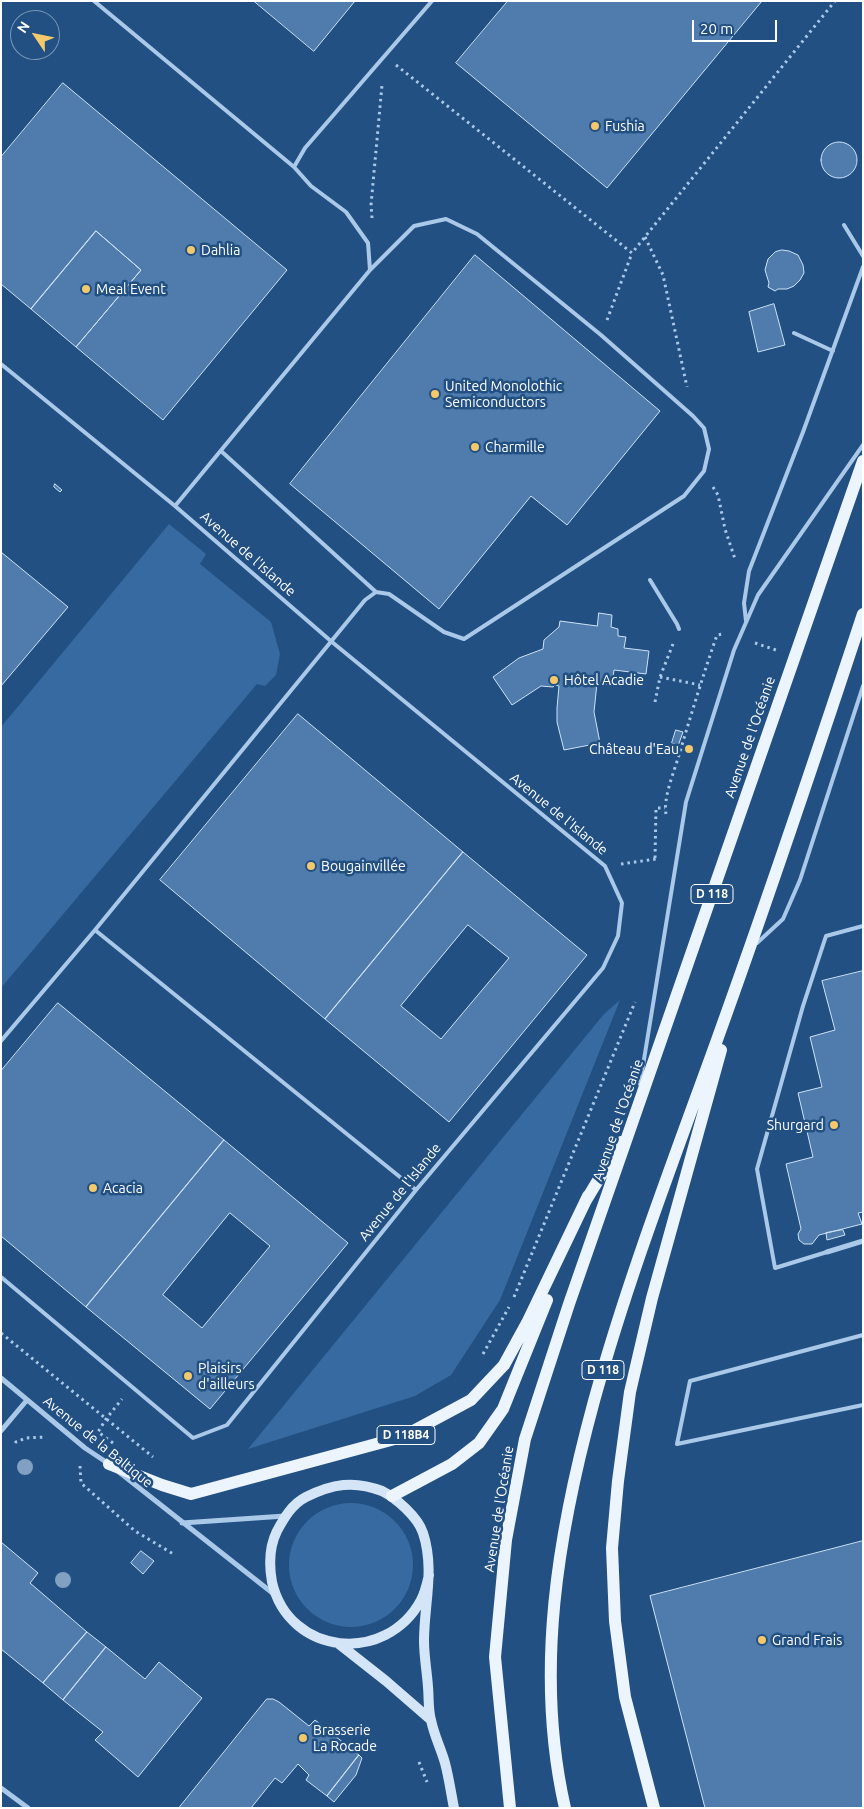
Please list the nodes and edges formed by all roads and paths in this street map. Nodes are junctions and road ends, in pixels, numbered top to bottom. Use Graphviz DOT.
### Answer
graph roads {
  1 [pos="94,1"];
  2 [pos="432,1"];
  3 [pos="835,1"];
  4 [pos="385,56"];
  5 [pos="294,167"];
  6 [pos="844,225"];
  7 [pos="645,236"];
  8 [pos="368,243"];
  9 [pos="632,253"];
  10 [pos="863,256"];
  11 [pos="863,267"];
  12 [pos="370,270"];
  13 [pos="794,333"];
  14 [pos="601,335"];
  15 [pos="833,351"];
  16 [pos="1,364"];
  17 [pos="693,416"];
  18 [pos="863,445"];
  19 [pos="221,450"];
  20 [pos="863,460"];
  21 [pos="704,471"];
  22 [pos="175,506"];
  23 [pos="737,564"];
  24 [pos="650,580"];
  25 [pos="376,592"];
  26 [pos="863,614"];
  27 [pos="746,623"];
  28 [pos="679,629"];
  29 [pos="723,639"];
  30 [pos="332,642"];
  31 [pos="660,677"];
  32 [pos="700,685"];
  33 [pos="706,685"];
  34 [pos="863,686"];
  35 [pos="654,702"];
  36 [pos="666,818"];
  37 [pos="664,860"];
  38 [pos="605,866"];
  39 [pos="863,926"];
  40 [pos="95,930"];
  41 [pos="750,950"];
  42 [pos="637,997"];
  43 [pos="1,1041"];
  44 [pos="634,1121"];
  45 [pos="416,1190"];
  46 [pos="588,1196"];
  47 [pos="863,1241"];
  48 [pos="827,1252"];
  49 [pos="1,1277"];
  50 [pos="1,1333"];
  51 [pos="863,1335"];
  52 [pos="480,1360"];
  53 [pos="1,1378"];
  54 [pos="132,1387"];
  55 [pos="28,1400"];
  56 [pos="863,1405"];
  57 [pos="106,1419"];
  58 [pos="2,1430"];
  59 [pos="98,1432"];
  60 [pos="52,1441"];
  61 [pos="74,1460"];
  62 [pos="158,1461"];
  63 [pos="109,1464"];
  64 [pos="392,1496"];
  65 [pos="285,1516"];
  66 [pos="182,1523"];
  67 [pos="175,1555"];
  68 [pos="429,1575"];
  69 [pos="276,1596"];
  70 [pos="339,1644"];
  71 [pos="431,1720"];
  72 [pos="1,1788"];
  73 [pos="24,1807"];
  74 [pos="454,1808"];
  75 [pos="510,1808"];
  76 [pos="565,1808"];
  77 [pos="654,1808"];
  1 -- 5 [label="lane"];
  2 -- 4 [label="lane"];
  3 -- 7 [label="path"];
  4 -- 5 [label="lane"];
  4 -- 8 [label="path"];
  4 -- 9 [label="path"];
  5 -- 8 [label="lane"];
  6 -- 10 [label="lane"];
  7 -- 9 [label="path"];
  7 -- 17 [label="path"];
  8 -- 12 [label="lane"];
  9 -- 14 [label="path"];
  11 -- 15 [label="lane"];
  12 -- 14 [label="lane"];
  12 -- 19 [label="lane"];
  13 -- 15 [label="lane"];
  14 -- 17 [label="lane"];
  15 -- 27 [label="lane"];
  16 -- 22 [label="lane, Avenue de l'Islande"];
  17 -- 21 [label="lane"];
  18 -- 27 [label="lane"];
  19 -- 22 [label="lane"];
  19 -- 25 [label="lane"];
  20 -- 44 [label="main road, Avenue de l'Océanie / D 118"];
  21 -- 23 [label="path"];
  21 -- 25 [label="lane"];
  22 -- 30 [label="lane, Avenue de l'Islande"];
  24 -- 28 [label="lane"];
  25 -- 30 [label="lane"];
  26 -- 41 [label="main road, D 118"];
  27 -- 44 [label="lane"];
  28 -- 31 [label="path"];
  29 -- 32 [label="path"];
  30 -- 38 [label="lane, Avenue de l'Islande"];
  30 -- 40 [label="lane"];
  31 -- 32 [label="path"];
  31 -- 35 [label="path"];
  32 -- 33 [label="path"];
  32 -- 36 [label="path"];
  34 -- 41 [label="lane"];
  37 -- 38 [label="path"];
  38 -- 45 [label="lane, Avenue de l'Islande"];
  39 -- 48 [label="lane"];
  40 -- 43 [label="lane"];
  40 -- 45 [label="lane"];
  41 -- 76 [label="main road, D 118"];
  41 -- 77 [label="main road"];
  42 -- 52 [label="path"];
  44 -- 46 [label="main road, D 118B4"];
  44 -- 75 [label="main road, Avenue de l'Océanie / D 118"];
  45 -- 54 [label="lane, Avenue de l'Islande"];
  46 -- 63 [label="main road, D 118B4"];
  46 -- 64 [label="main road, D 118B4"];
  47 -- 48 [label="street"];
  49 -- 54 [label="lane"];
  50 -- 57 [label="path"];
  51 -- 56 [label="lane"];
  53 -- 55 [label="street, Avenue de la Baltique"];
  54 -- 57 [label="path"];
  55 -- 58 [label="street"];
  55 -- 63 [label="street, Avenue de la Baltique"];
  57 -- 59 [label="path"];
  57 -- 62 [label="path"];
  58 -- 60 [label="path"];
  61 -- 67 [label="path"];
  63 -- 66 [label="street, Avenue de la Baltique"];
  64 -- 65 [label="main road"];
  64 -- 68 [label="main road"];
  65 -- 66 [label="street"];
  65 -- 69 [label="main road"];
  66 -- 69 [label="street, Avenue de la Baltique"];
  68 -- 70 [label="main road"];
  68 -- 71 [label="main road"];
  69 -- 70 [label="main road"];
  70 -- 71 [label="main road"];
  71 -- 74 [label="main road"];
  72 -- 73 [label="street"];
}
